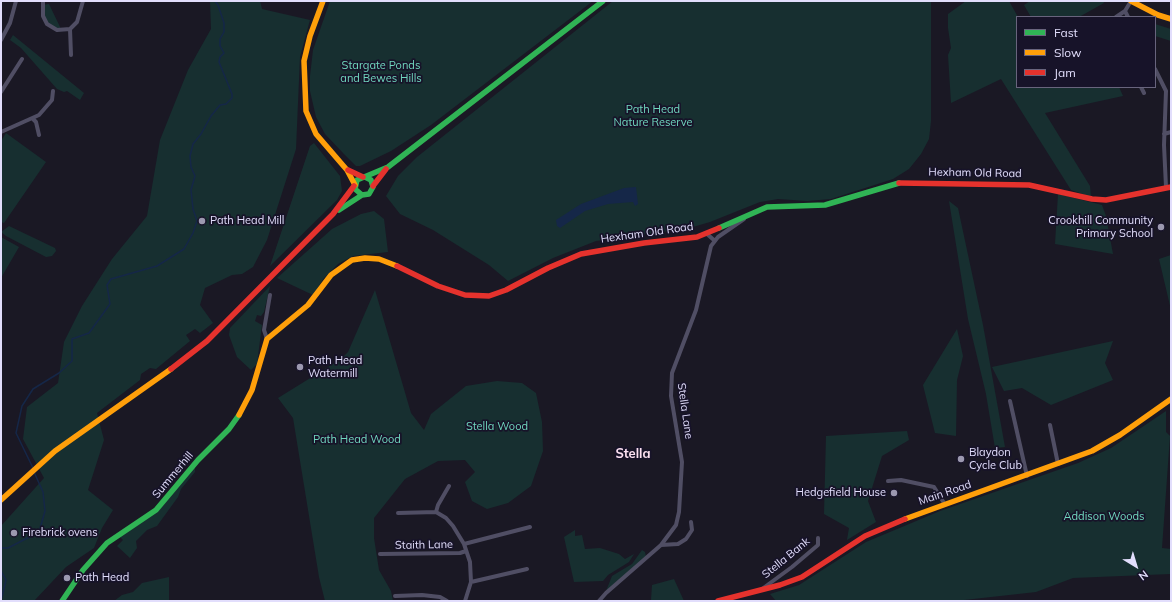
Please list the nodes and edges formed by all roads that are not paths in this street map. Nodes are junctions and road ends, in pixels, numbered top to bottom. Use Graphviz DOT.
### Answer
graph roads {
  1 [pos="16,1"];
  2 [pos="43,1"];
  3 [pos="83,1"];
  4 [pos="324,1"];
  5 [pos="603,1"];
  6 [pos="1131,1"];
  7 [pos="1125,11"];
  8 [pos="1118,16"];
  9 [pos="1128,16"];
  10 [pos="1171,19"];
  11 [pos="70,29"];
  12 [pos="1,40"];
  13 [pos="71,55"];
  14 [pos="22,58"];
  15 [pos="1156,71"];
  16 [pos="1142,88"];
  17 [pos="1171,89"];
  18 [pos="53,91"];
  19 [pos="1166,91"];
  20 [pos="1,92"];
  21 [pos="1144,93"];
  22 [pos="33,119"];
  23 [pos="1,132"];
  24 [pos="1171,132"];
  25 [pos="1164,134"];
  26 [pos="39,136"];
  27 [pos="388,167"];
  28 [pos="347,170"];
  29 [pos="364,177"];
  30 [pos="355,186"];
  31 [pos="373,186"];
  32 [pos="1168,187"];
  33 [pos="362,196"];
  34 [pos="333,214"];
  35 [pos="749,215"];
  36 [pos="707,234"];
  37 [pos="715,241"];
  38 [pos="270,295"];
  39 [pos="267,339"];
  40 [pos="1171,399"];
  41 [pos="1010,401"];
  42 [pos="1050,425"];
  43 [pos="1058,464"];
  44 [pos="1027,476"];
  45 [pos="888,481"];
  46 [pos="449,486"];
  47 [pos="1,500"];
  48 [pos="944,503"];
  49 [pos="436,512"];
  50 [pos="398,513"];
  51 [pos="691,522"];
  52 [pos="530,527"];
  53 [pos="818,538"];
  54 [pos="464,544"];
  55 [pos="661,545"];
  56 [pos="466,551"];
  57 [pos="380,554"];
  58 [pos="527,569"];
  59 [pos="471,582"];
  60 [pos="761,590"];
  61 [pos="395,596"];
  62 [pos="62,601"];
  63 [pos="447,601"];
  64 [pos="465,601"];
  65 [pos="599,601"];
  66 [pos="721,601"];
  1 -- 12 [label="street"];
  2 -- 11 [label="street"];
  3 -- 11 [label="street"];
  4 -- 28 [label="street"];
  5 -- 27 [label="street"];
  6 -- 7 [label="street"];
  6 -- 10 [label="street"];
  7 -- 8 [label="street"];
  7 -- 9 [label="street"];
  11 -- 13 [label="street"];
  14 -- 20 [label="street"];
  15 -- 19 [label="street"];
  16 -- 21 [label="street"];
  17 -- 19 [label="street"];
  18 -- 22 [label="street"];
  19 -- 25 [label="street"];
  22 -- 23 [label="street"];
  22 -- 26 [label="street"];
  24 -- 25 [label="street"];
  25 -- 32 [label="street"];
  27 -- 29 [label="street"];
  27 -- 31 [label="street"];
  28 -- 29 [label="street"];
  28 -- 30 [label="street"];
  29 -- 30 [label="street"];
  29 -- 31 [label="street"];
  30 -- 33 [label="street"];
  30 -- 34 [label="street"];
  31 -- 33 [label="street"];
  32 -- 35 [label="street, Hexham Old Road"];
  33 -- 34 [label="street"];
  34 -- 47 [label="street"];
  35 -- 36 [label="street, Hexham Old Road"];
  35 -- 37 [label="street"];
  36 -- 37 [label="street"];
  36 -- 39 [label="street, Hexham Old Road"];
  37 -- 55 [label="street, Stella Lane"];
  38 -- 39 [label="street"];
  39 -- 62 [label="street, Summerhill"];
  40 -- 43 [label="street, Main Road"];
  41 -- 44 [label="street"];
  42 -- 43 [label="street"];
  43 -- 44 [label="street, Main Road"];
  44 -- 48 [label="street, Main Road"];
  45 -- 48 [label="street"];
  46 -- 49 [label="street"];
  48 -- 60 [label="street, Main Road"];
  49 -- 50 [label="street"];
  49 -- 54 [label="street"];
  51 -- 55 [label="street"];
  52 -- 54 [label="street"];
  53 -- 60 [label="street, Stella Bank"];
  54 -- 56 [label="street"];
  55 -- 65 [label="street, Stella Lane"];
  56 -- 57 [label="street, Staith Lane"];
  56 -- 59 [label="street"];
  58 -- 59 [label="street"];
  59 -- 64 [label="street"];
  60 -- 66 [label="street, Main Road"];
  61 -- 63 [label="street"];
}
